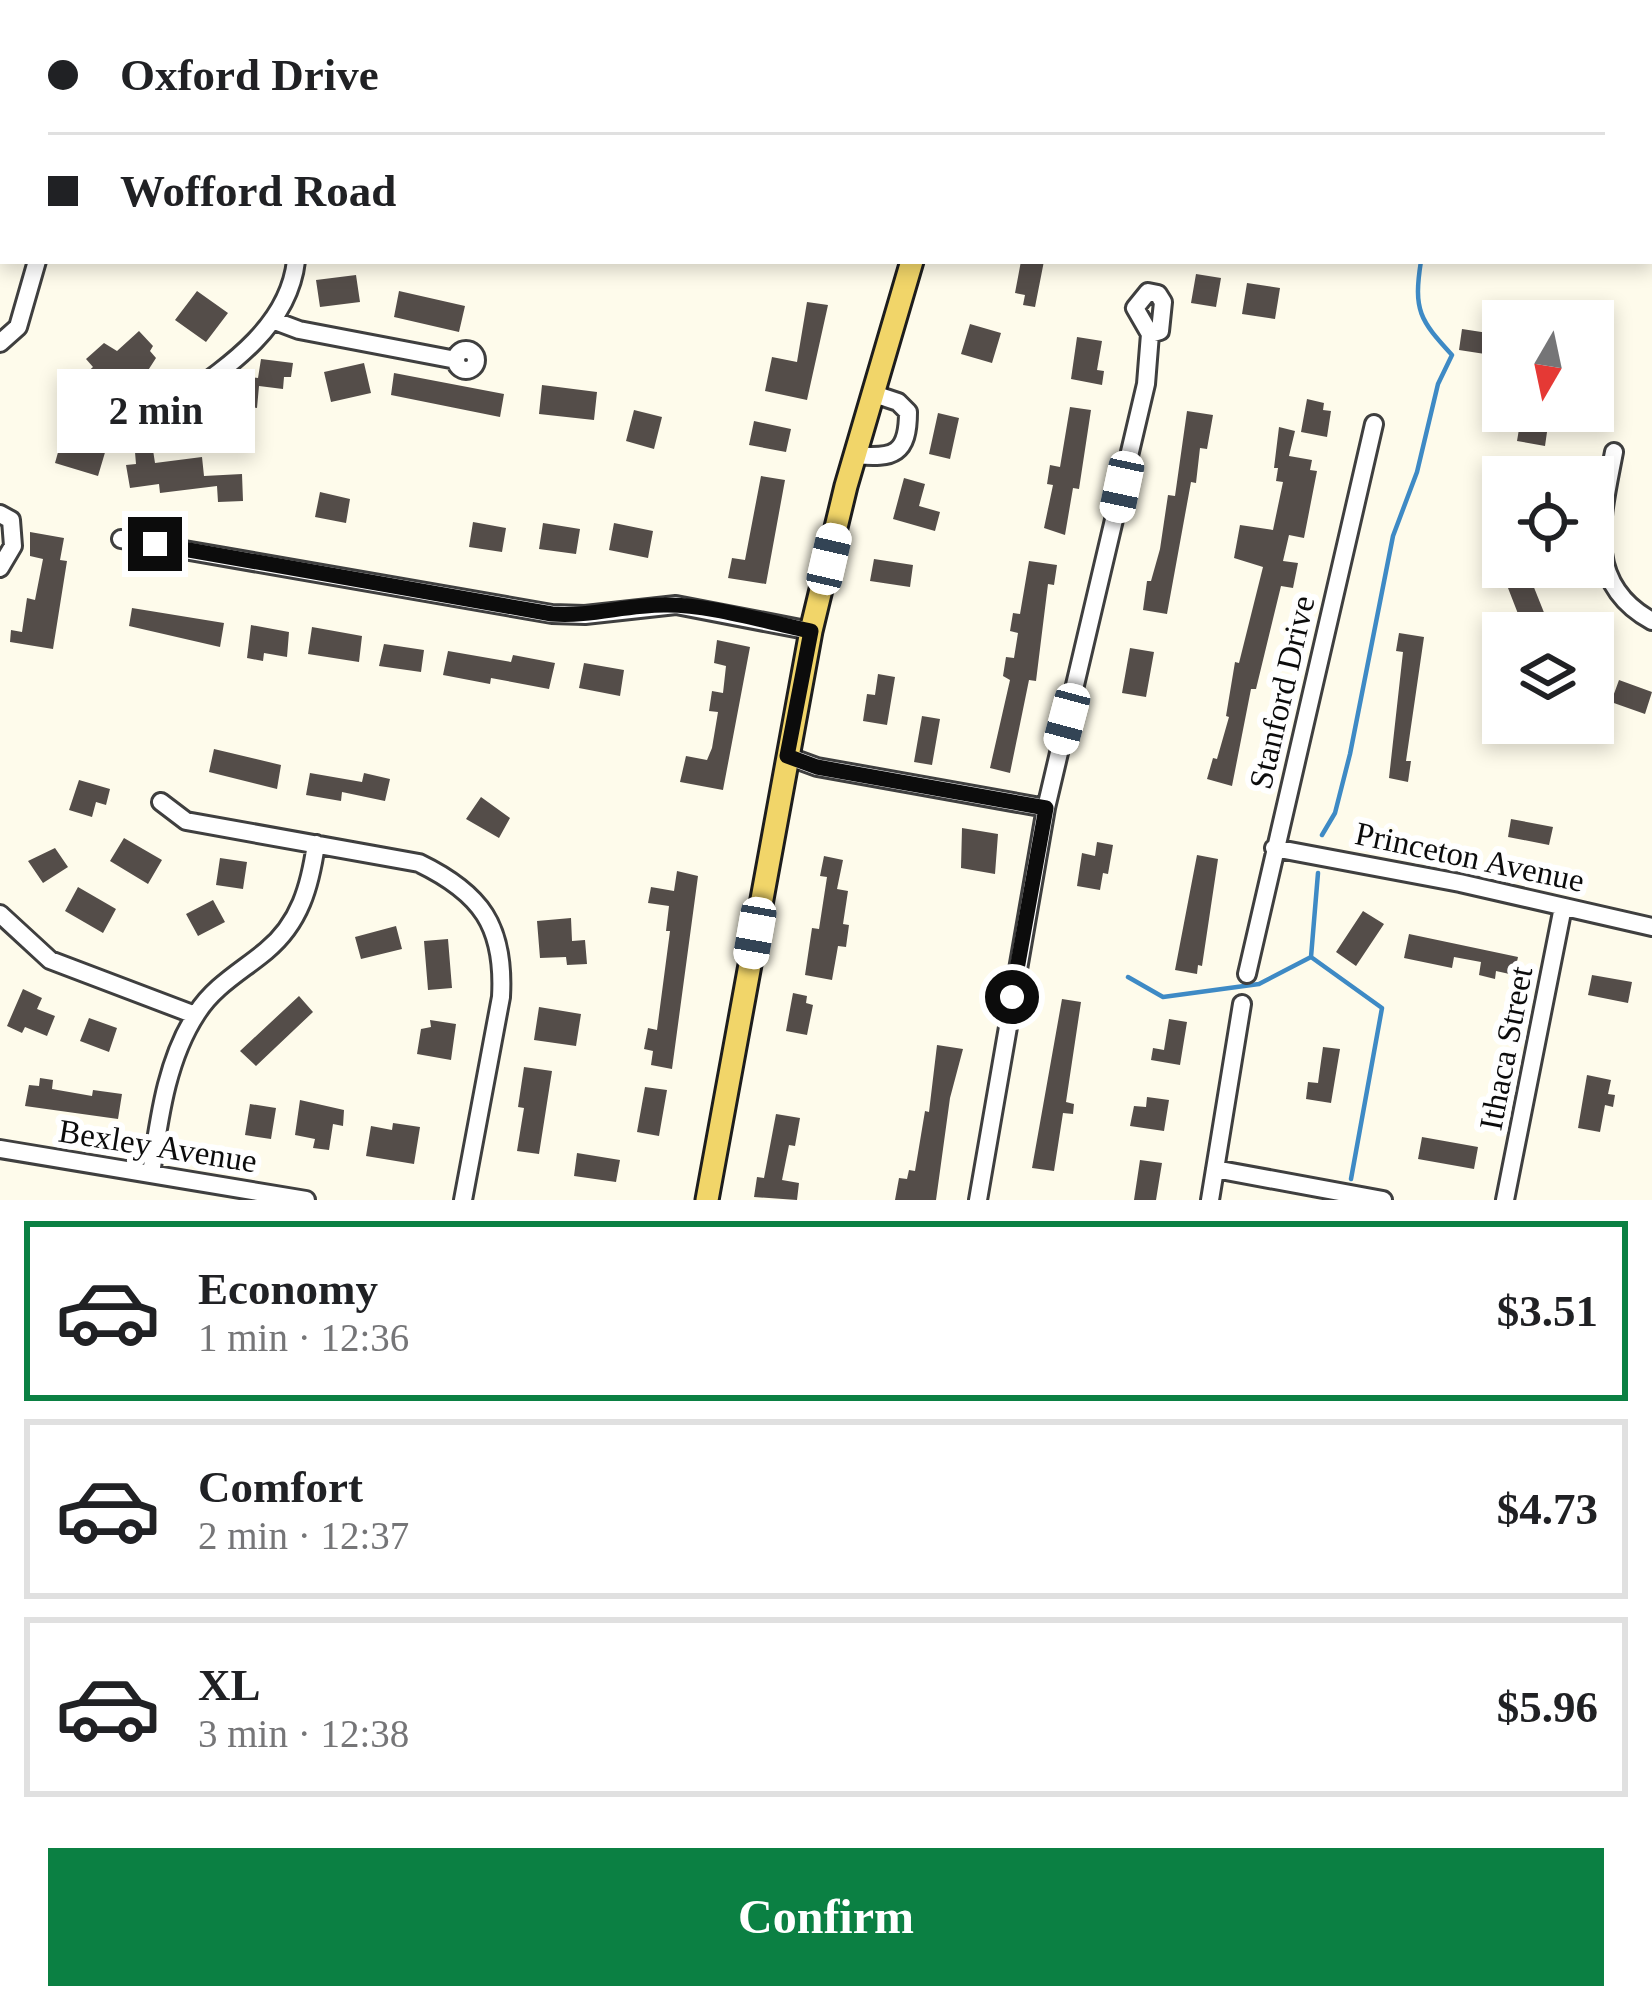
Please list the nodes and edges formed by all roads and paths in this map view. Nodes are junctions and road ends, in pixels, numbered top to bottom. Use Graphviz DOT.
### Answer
graph roads {
  1 [pos="37,264"];
  2 [pos="295,264"];
  3 [pos="911,264"];
  4 [pos="275,321"];
  5 [pos="0,343"];
  6 [pos="1149,343"];
  7 [pos="455,360"];
  8 [pos="874,394"];
  9 [pos="166,410"];
  10 [pos="1374,424"];
  11 [pos="1614,452"];
  12 [pos="855,455"];
  13 [pos="0,514"];
  14 [pos="121,538"];
  15 [pos="0,568"];
  16 [pos="1652,621"];
  17 [pos="811,631"];
  18 [pos="787,756"];
  19 [pos="161,802"];
  20 [pos="1046,808"];
  21 [pos="316,844"];
  22 [pos="1274,848"];
  23 [pos="1563,907"];
  24 [pos="0,914"];
  25 [pos="1652,927"];
  26 [pos="1247,974"];
  27 [pos="1242,1004"];
  28 [pos="195,1015"];
  29 [pos="0,1149"];
  30 [pos="1215,1169"];
  31 [pos="151,1174"];
  32 [pos="306,1200"];
  33 [pos="463,1200"];
  34 [pos="707,1200"];
  35 [pos="978,1200"];
  36 [pos="1210,1200"];
  37 [pos="1382,1200"];
  38 [pos="1505,1200"];
  1 -- 5 [label="street"];
  2 -- 4 [label="street"];
  3 -- 8 [label="main road"];
  4 -- 7 [label="street"];
  4 -- 9 [label="street"];
  6 -- 20 [label="street"];
  8 -- 12 [label="main road"];
  8 -- 12 [label="street"];
  10 -- 22 [label="street, Stanford Drive"];
  11 -- 16 [label="street"];
  12 -- 17 [label="main road"];
  13 -- 15 [label="street"];
  14 -- 17 [label="street"];
  17 -- 18 [label="main road"];
  18 -- 20 [label="street"];
  18 -- 34 [label="main road"];
  19 -- 21 [label="street"];
  20 -- 35 [label="street"];
  21 -- 28 [label="street"];
  21 -- 33 [label="street"];
  22 -- 23 [label="street, Princeton Avenue"];
  22 -- 26 [label="street, Stanford Drive"];
  23 -- 25 [label="street, Princeton Avenue"];
  23 -- 38 [label="street, Ithaca Street"];
  24 -- 28 [label="street"];
  27 -- 30 [label="street"];
  28 -- 31 [label="street"];
  29 -- 31 [label="street, Bexley Avenue"];
  30 -- 36 [label="street"];
  30 -- 37 [label="street"];
  31 -- 32 [label="street, Bexley Avenue"];
}
